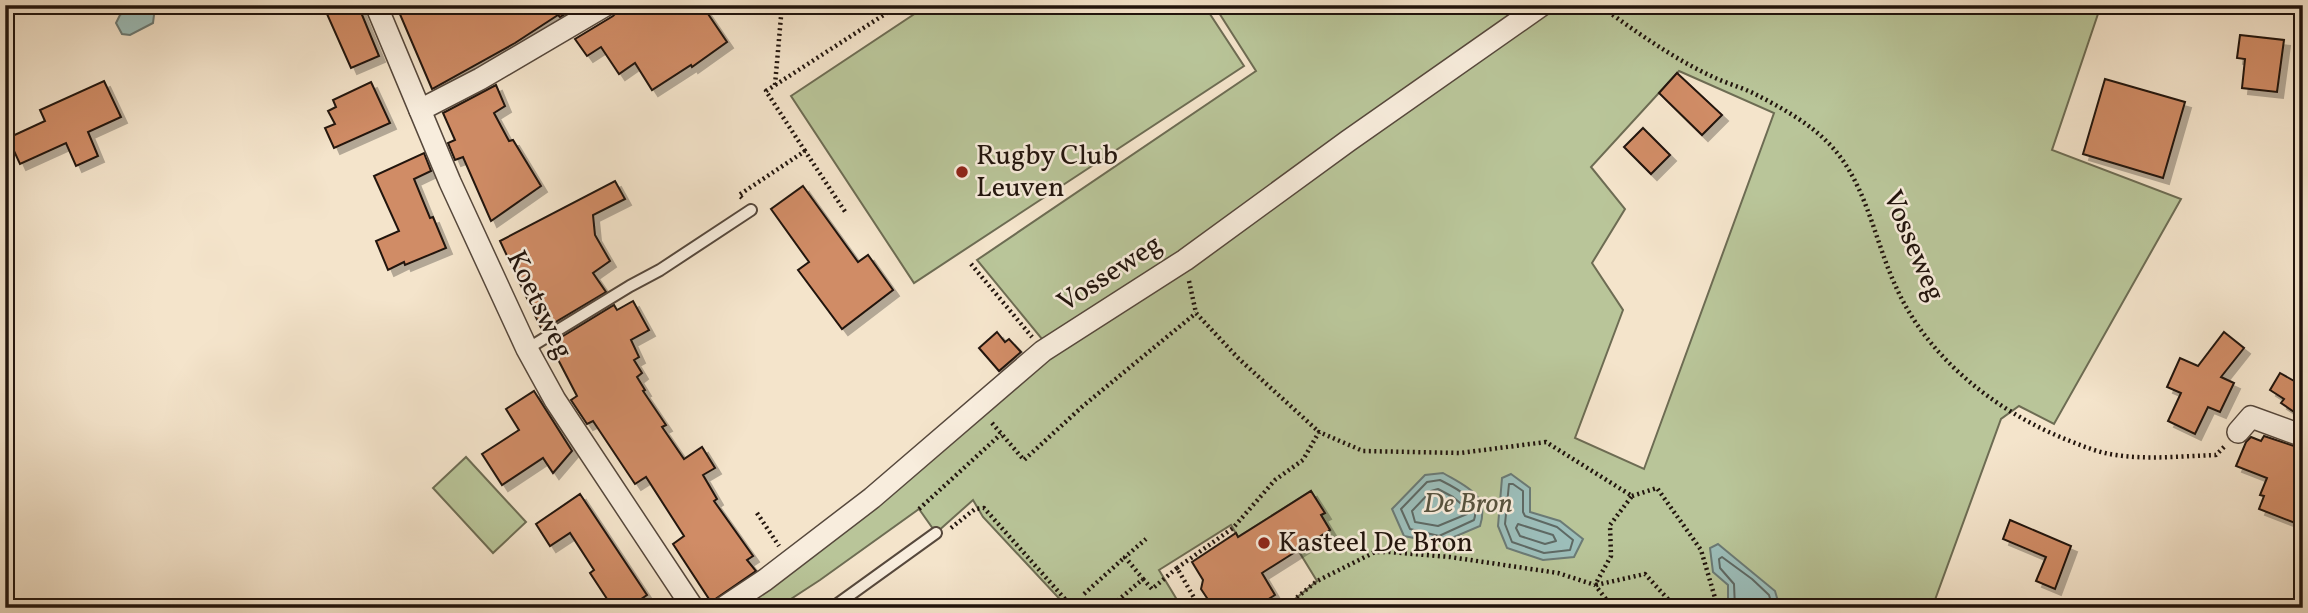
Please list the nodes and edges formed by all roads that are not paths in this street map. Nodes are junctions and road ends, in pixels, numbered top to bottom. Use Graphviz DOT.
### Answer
graph roads {
  1 [pos="376,5"];
  2 [pos="606,5"];
  3 [pos="1542,5"];
  4 [pos="420,110"];
  5 [pos="751,210"];
  6 [pos="527,349"];
  7 [pos="2238,432"];
  8 [pos="2303,436"];
  9 [pos="936,533"];
  10 [pos="687,605"];
  11 [pos="723,608"];
  12 [pos="832,608"];
  1 -- 4 [label="street, Koetsweg"];
  2 -- 4 [label="street"];
  3 -- 11 [label="street, Vosseweg"];
  4 -- 6 [label="street, Koetsweg"];
  5 -- 6 [label="lane"];
  6 -- 10 [label="street, Koetsweg"];
  7 -- 8 [label="street"];
  9 -- 12 [label="lane"];
}
